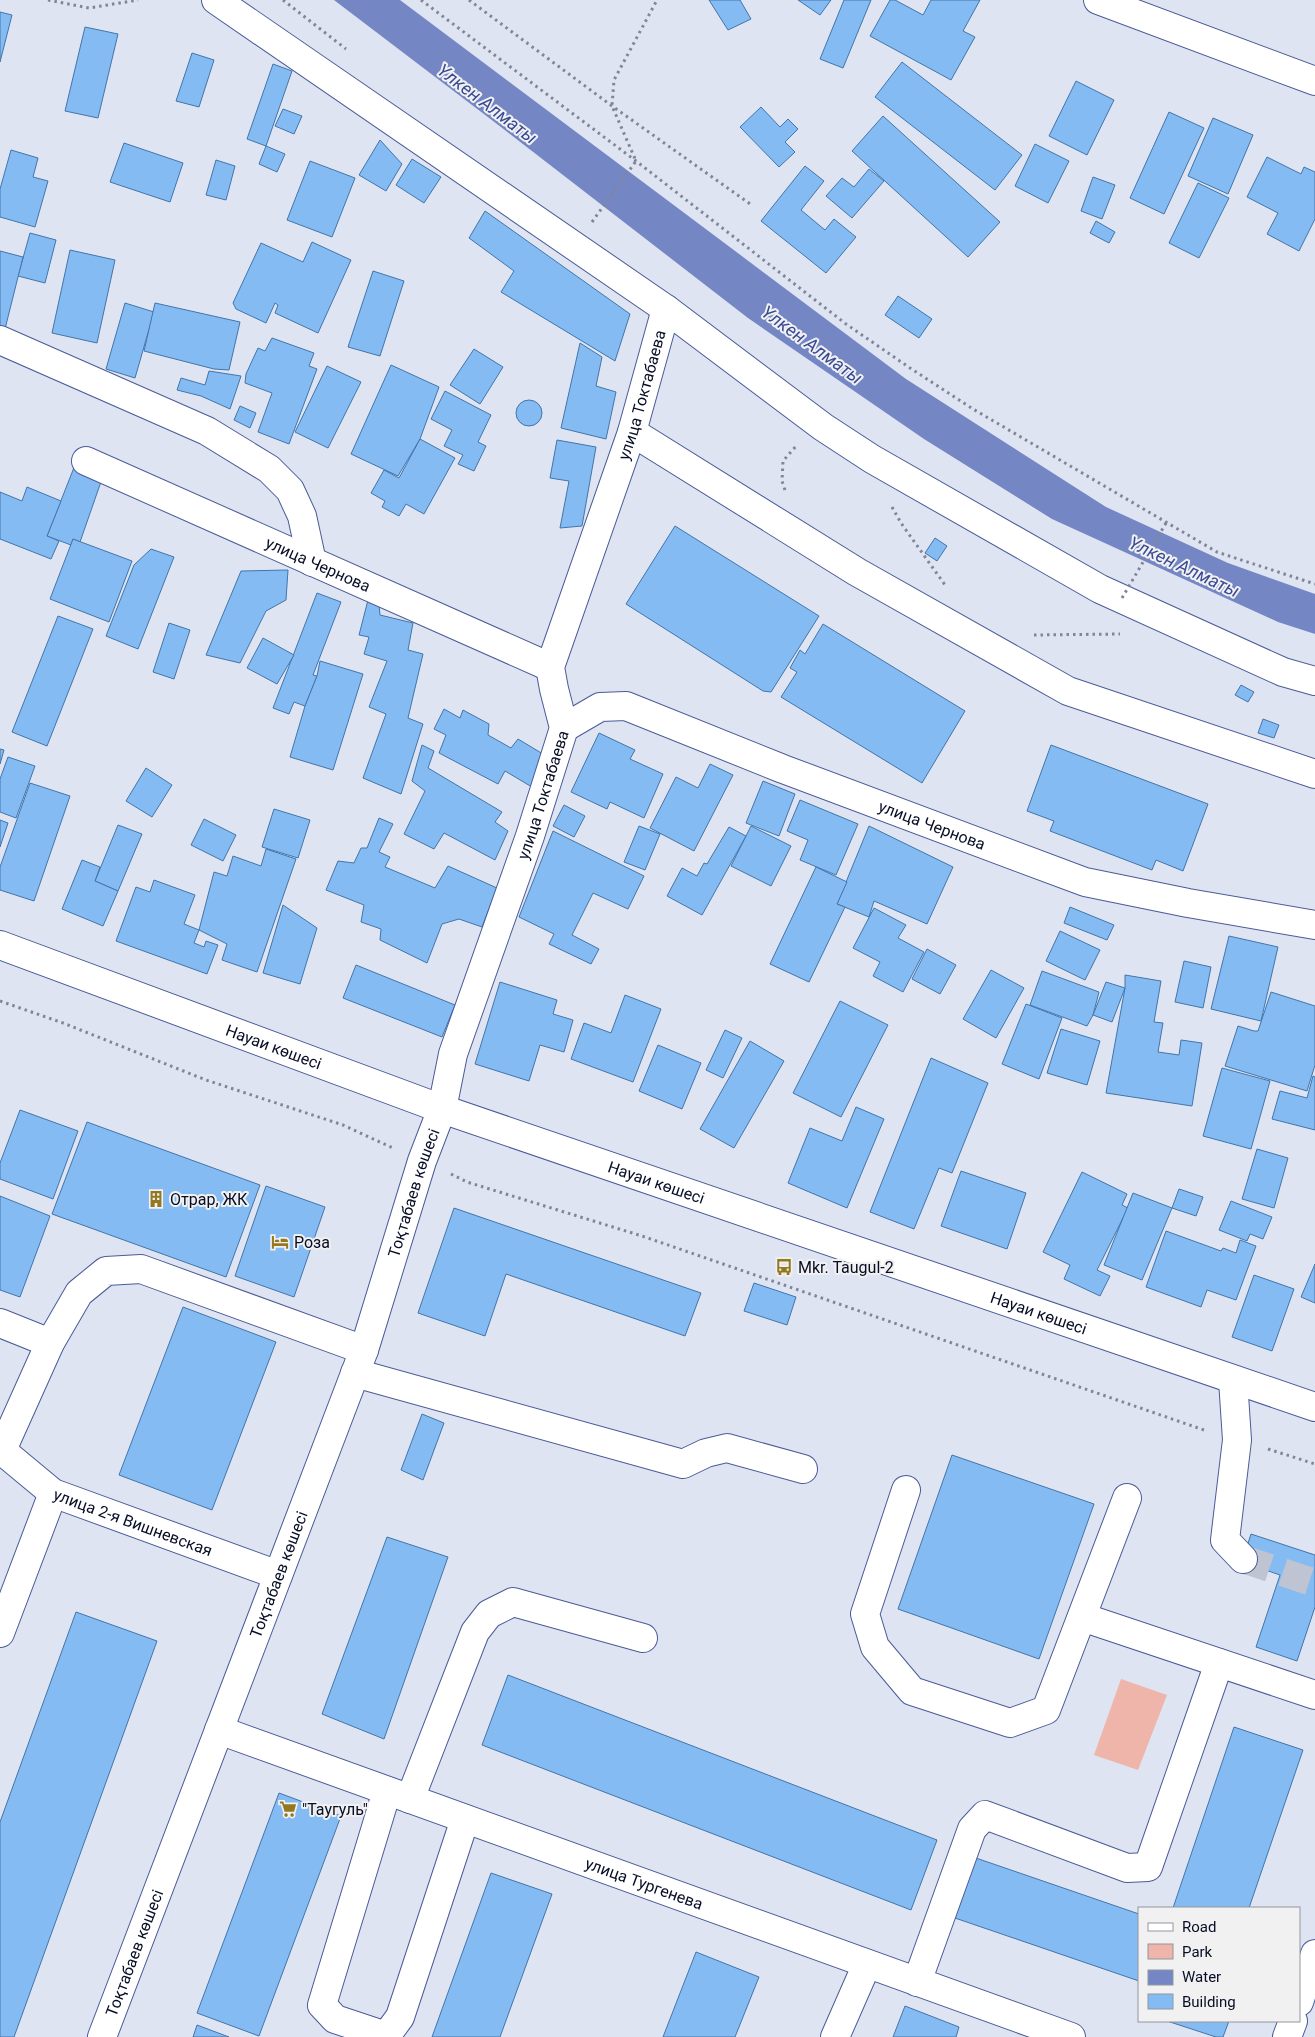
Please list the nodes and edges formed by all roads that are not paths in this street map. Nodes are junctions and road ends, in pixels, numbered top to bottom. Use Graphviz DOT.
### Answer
graph roads {
  1 [pos="216,0"];
  2 [pos="1098,0"];
  3 [pos="1315,81"];
  4 [pos="666,309"];
  5 [pos="0,340"];
  6 [pos="632,432"];
  7 [pos="86,461"];
  8 [pos="312,562"];
  9 [pos="550,667"];
  10 [pos="1315,681"];
  11 [pos="564,728"];
  12 [pos="1315,774"];
  13 [pos="1315,925"];
  14 [pos="0,945"];
  15 [pos="442,1109"];
  16 [pos="0,1323"];
  17 [pos="50,1343"];
  18 [pos="359,1362"];
  19 [pos="1233,1380"];
  20 [pos="1315,1408"];
  21 [pos="1,1450"];
  22 [pos="803,1469"];
  23 [pos="906,1490"];
  24 [pos="53,1493"];
  25 [pos="1127,1498"];
  26 [pos="1243,1559"];
  27 [pos="278,1575"];
  28 [pos="1082,1617"];
  29 [pos="0,1634"];
  30 [pos="643,1638"];
  31 [pos="1219,1663"];
  32 [pos="1315,1695"];
  33 [pos="219,1730"];
  34 [pos="398,1795"];
  35 [pos="465,1819"];
  36 [pos="1315,1954"];
  37 [pos="868,1964"];
  38 [pos="918,1982"];
  39 [pos="1300,1999"];
  40 [pos="1293,2022"];
  41 [pos="102,2037"];
  42 [pos="835,2037"];
  43 [pos="1072,2037"];
  44 [pos="1287,2037"];
  1 -- 4 [label="street"];
  2 -- 3 [label="street"];
  4 -- 6 [label="street, улица Токтабаева"];
  4 -- 10 [label="street"];
  5 -- 8 [label="street"];
  6 -- 9 [label="street, улица Токтабаева"];
  6 -- 12 [label="street"];
  7 -- 8 [label="street, улица Чернова"];
  8 -- 9 [label="street, улица Чернова"];
  9 -- 11 [label="street, улица Токтабаева"];
  11 -- 13 [label="street, улица Чернова"];
  11 -- 15 [label="street, улица Токтабаева"];
  14 -- 15 [label="street, Науаи көшесі"];
  15 -- 18 [label="street, Тоқтабаев көшесі"];
  15 -- 19 [label="street, Науаи көшесі"];
  16 -- 17 [label="street"];
  17 -- 18 [label="street"];
  17 -- 21 [label="street"];
  18 -- 22 [label="street"];
  18 -- 27 [label="street, Тоқтабаев көшесі"];
  19 -- 20 [label="street, Науаи көшесі"];
  19 -- 26 [label="street"];
  21 -- 24 [label="street, улица 2-я Вишневская"];
  23 -- 28 [label="street"];
  24 -- 27 [label="street, улица 2-я Вишневская"];
  24 -- 29 [label="street"];
  25 -- 28 [label="street"];
  27 -- 33 [label="street, Тоқтабаев көшесі"];
  28 -- 31 [label="street"];
  30 -- 34 [label="street"];
  31 -- 32 [label="street"];
  31 -- 38 [label="street"];
  33 -- 34 [label="street, улица Тургенева"];
  33 -- 41 [label="street, Тоқтабаев көшесі"];
  34 -- 35 [label="street, улица Тургенева"];
  34 -- 35 [label="street"];
  35 -- 37 [label="street, улица Тургенева"];
  36 -- 39 [label="street"];
  37 -- 38 [label="street, улица Тургенева"];
  37 -- 42 [label="street"];
  38 -- 43 [label="street, улица Тургенева"];
  40 -- 44 [label="street"];
}
